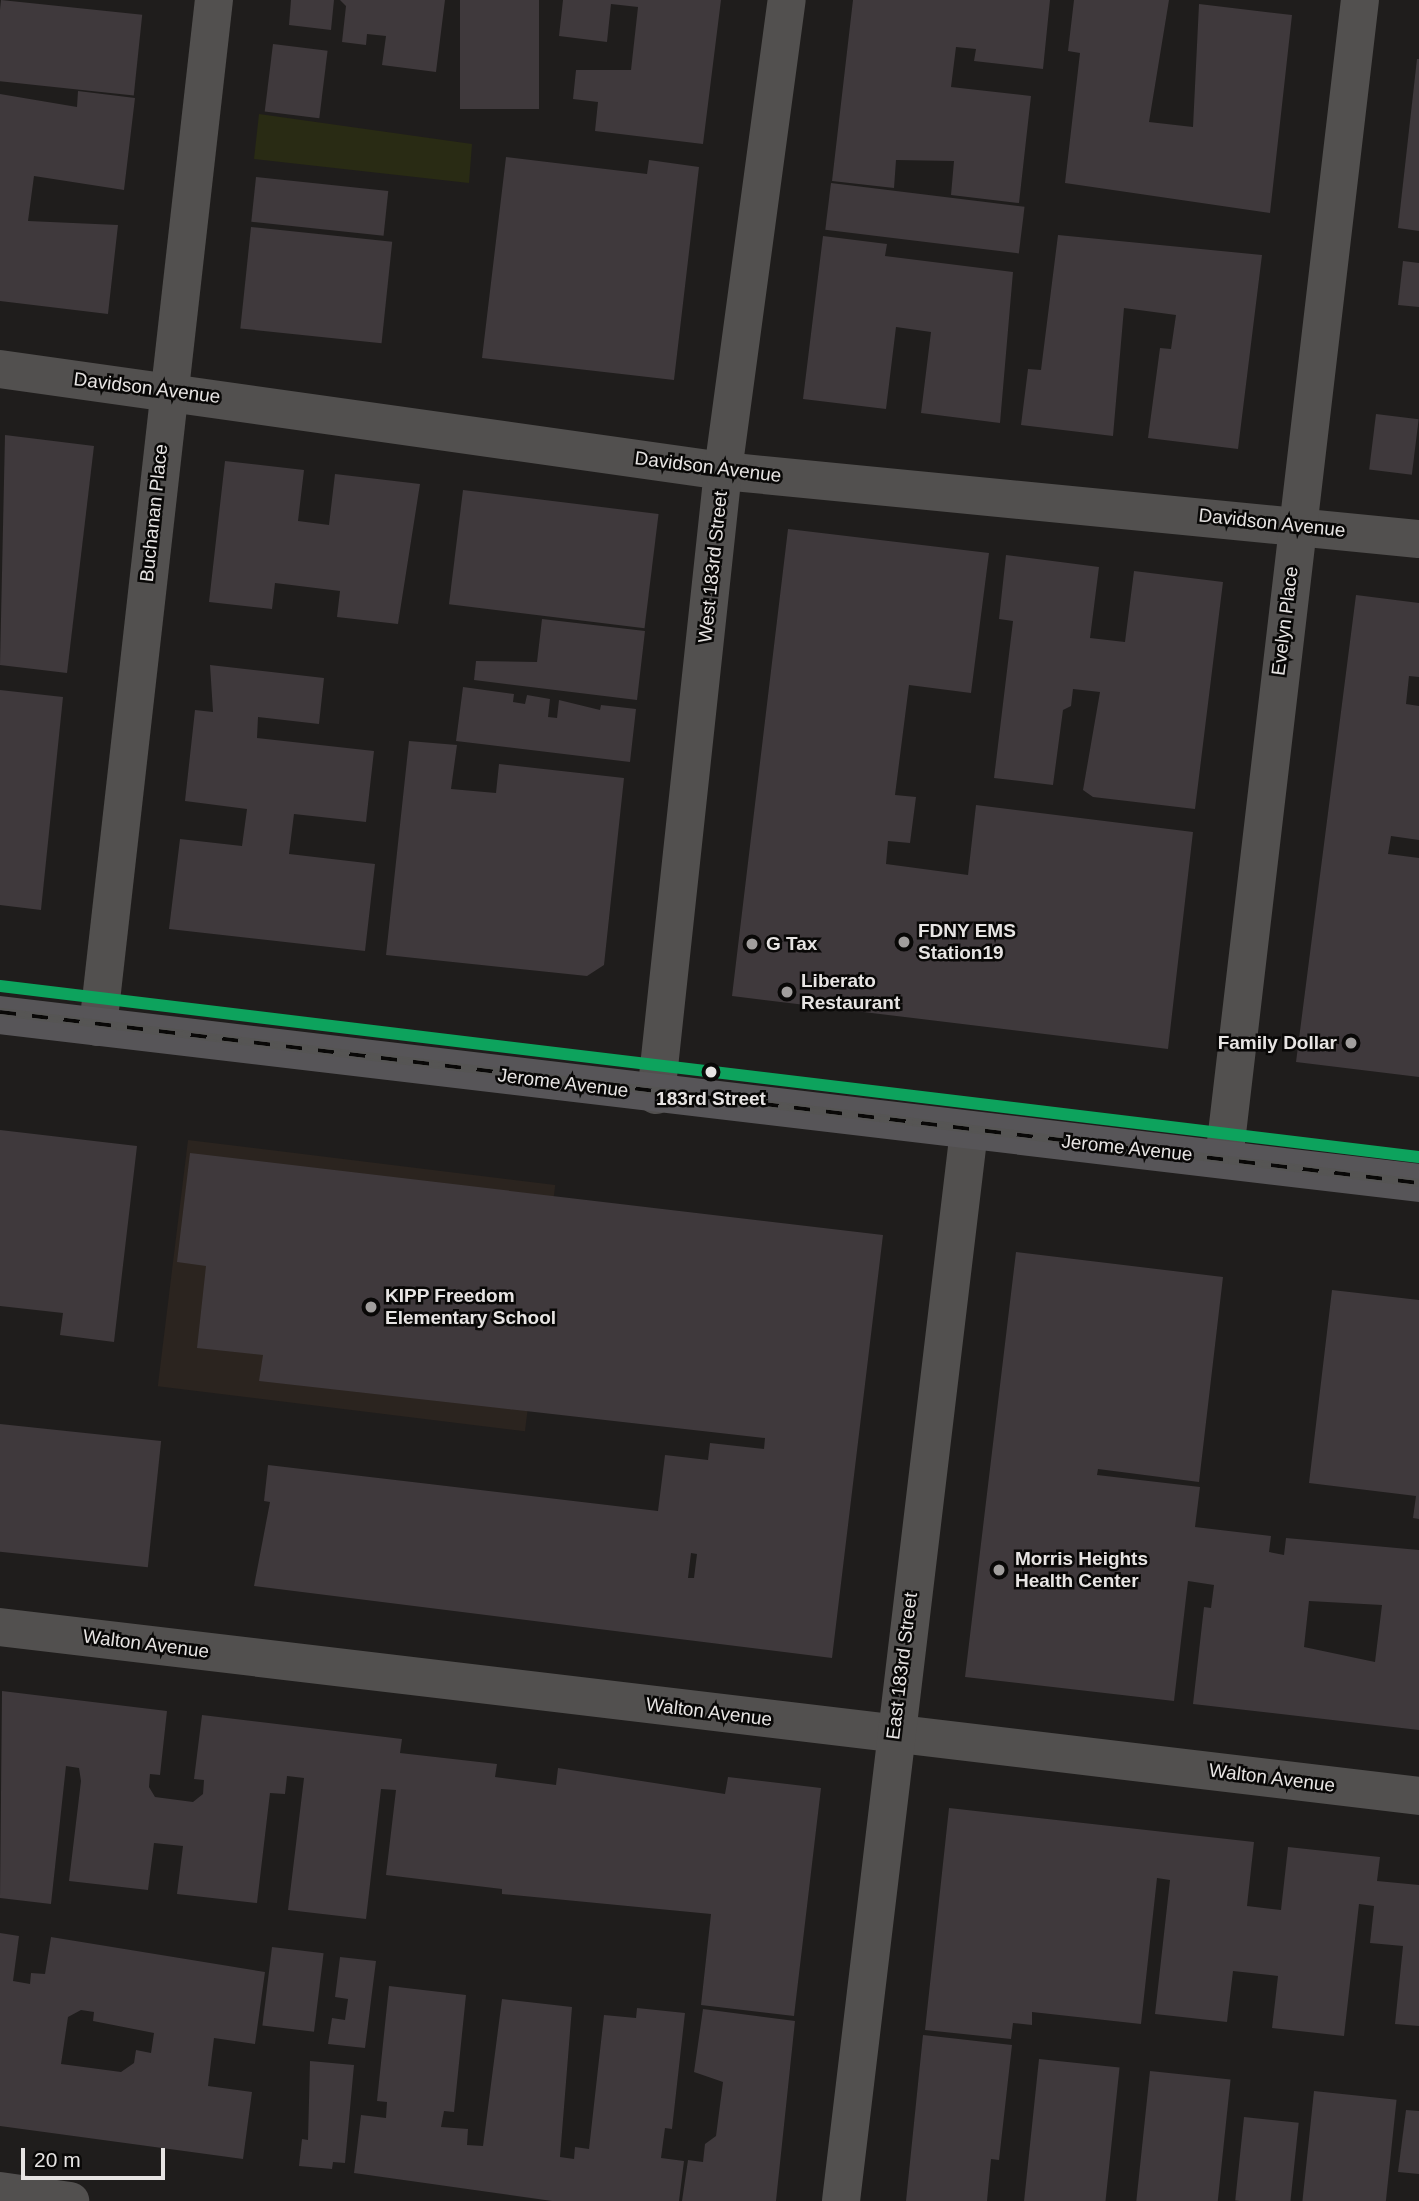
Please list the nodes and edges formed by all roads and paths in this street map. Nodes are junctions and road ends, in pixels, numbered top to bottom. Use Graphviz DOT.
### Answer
graph roads {
  1 [pos="214,0"];
  2 [pos="787,0"];
  3 [pos="1360,0"];
  4 [pos="0,369"];
  5 [pos="168,389"];
  6 [pos="723,471"];
  7 [pos="1296,524"];
  8 [pos="1419,539"];
  9 [pos="0,1015"];
  10 [pos="98,1027"];
  11 [pos="656,1095"];
  12 [pos="969,1131"];
  13 [pos="1224,1159"];
  14 [pos="1419,1183"];
  15 [pos="0,1627"];
  16 [pos="893,1735"];
  17 [pos="1419,1796"];
  18 [pos="0,2191"];
  19 [pos="70,2201"];
  20 [pos="841,2201"];
  1 -- 5 [label="street, Buchanan Place"];
  2 -- 6 [label="street, West 183rd Street"];
  3 -- 7 [label="street, Evelyn Place"];
  4 -- 5 [label="street, Davidson Avenue"];
  5 -- 6 [label="street, Davidson Avenue"];
  5 -- 10 [label="street, Buchanan Place"];
  6 -- 7 [label="street, Davidson Avenue"];
  6 -- 11 [label="street, West 183rd Street"];
  7 -- 8 [label="street, Davidson Avenue"];
  7 -- 13 [label="street, Evelyn Place"];
  9 -- 10 [label="main road, Jerome Avenue"];
  10 -- 11 [label="main road, Jerome Avenue"];
  11 -- 12 [label="main road, Jerome Avenue"];
  12 -- 13 [label="main road, Jerome Avenue"];
  12 -- 16 [label="street, East 183rd Street"];
  13 -- 14 [label="main road, Jerome Avenue"];
  15 -- 16 [label="street, Walton Avenue"];
  16 -- 17 [label="street, Walton Avenue"];
  16 -- 20 [label="street, East 183rd Street"];
  18 -- 19 [label="street"];
}
